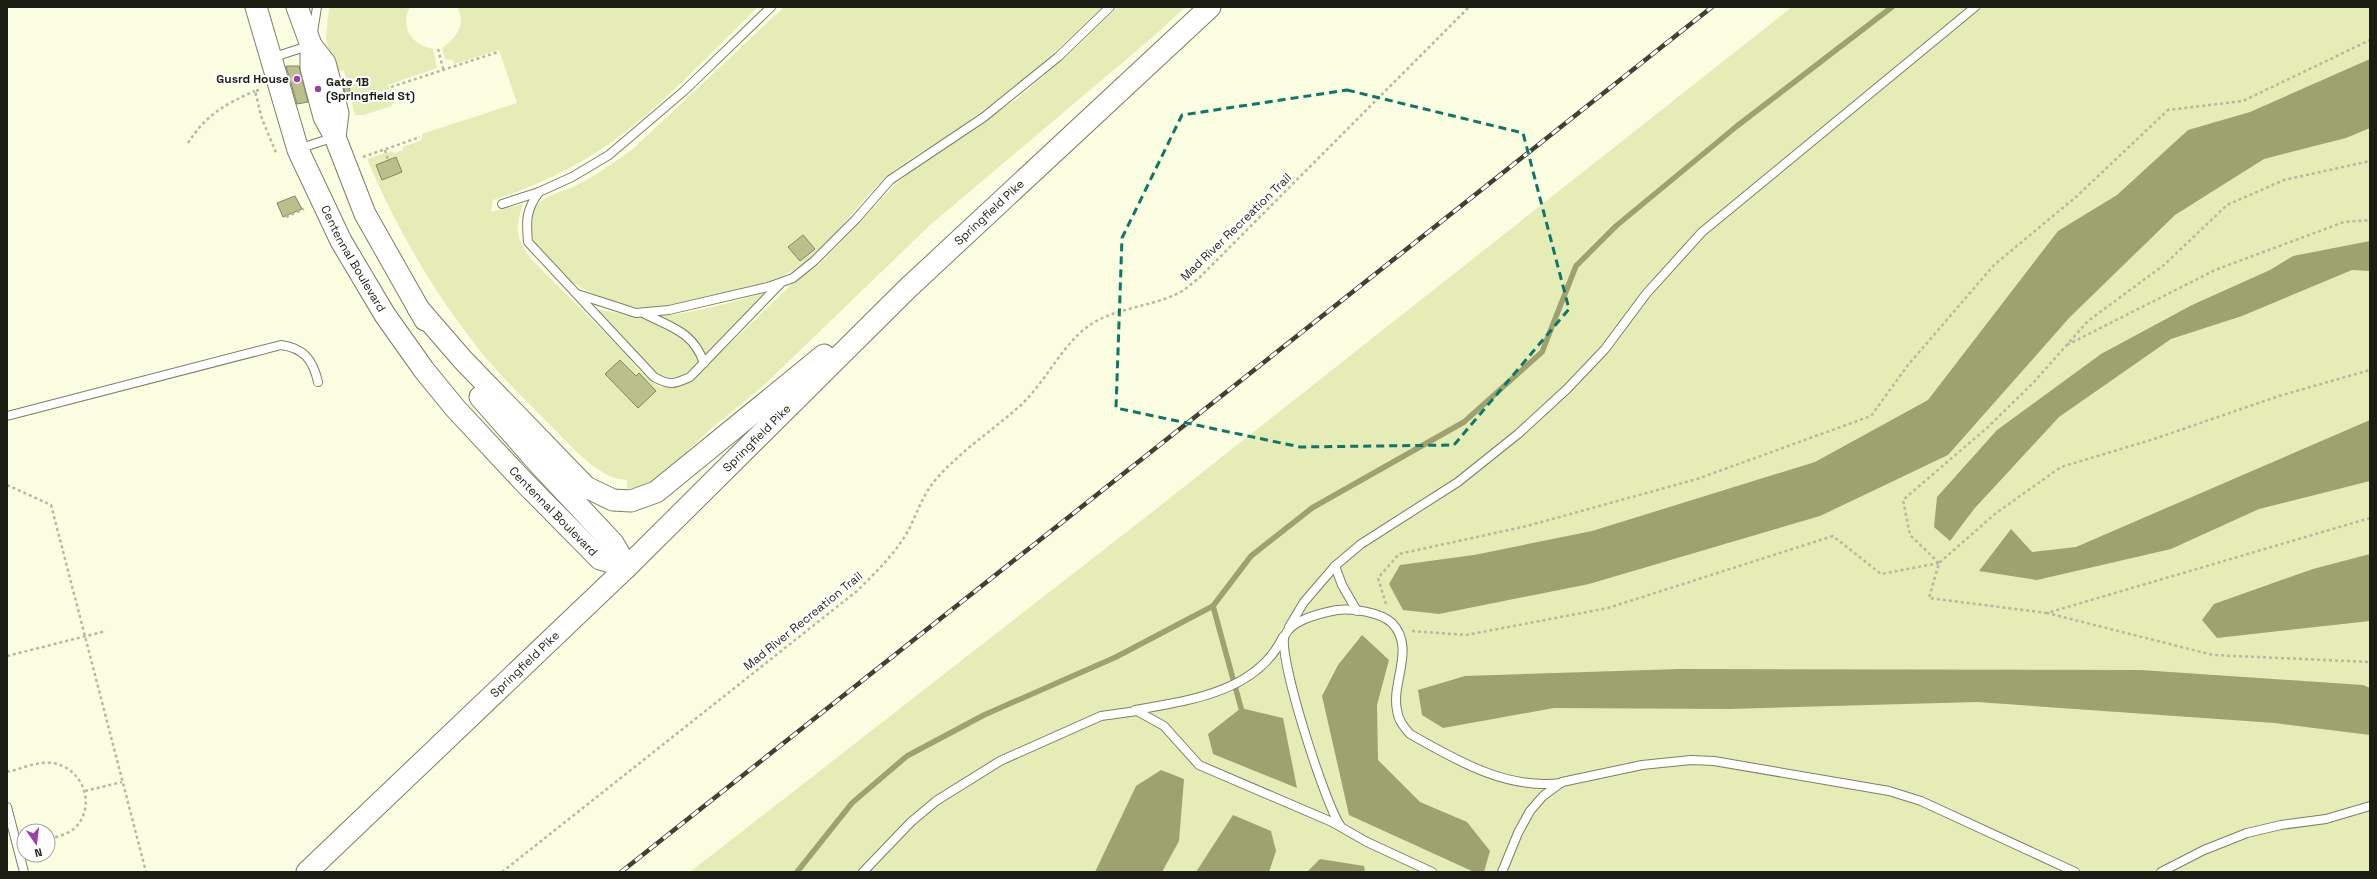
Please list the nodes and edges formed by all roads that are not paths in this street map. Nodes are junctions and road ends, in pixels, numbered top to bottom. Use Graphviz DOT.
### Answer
graph roads {
  1 [pos="256,7"];
  2 [pos="297,7"];
  3 [pos="317,7"];
  4 [pos="771,7"];
  5 [pos="1110,7"];
  6 [pos="1210,7"];
  7 [pos="1975,7"];
  8 [pos="311,45"];
  9 [pos="271,58"];
  10 [pos="335,136"];
  11 [pos="298,150"];
  12 [pos="538,192"];
  13 [pos="502,204"];
  14 [pos="782,282"];
  15 [pos="908,288"];
  16 [pos="577,294"];
  17 [pos="418,308"];
  18 [pos="642,312"];
  19 [pos="704,363"];
  20 [pos="318,382"];
  21 [pos="7,416"];
  22 [pos="1335,566"];
  23 [pos="627,567"];
  24 [pos="1357,611"];
  25 [pos="1289,626"];
  26 [pos="1283,637"];
  27 [pos="1130,711"];
  28 [pos="1562,782"];
  29 [pos="2370,806"];
  30 [pos="7,807"];
  31 [pos="1342,828"];
  32 [pos="24,872"];
  33 [pos="307,872"];
  34 [pos="863,872"];
  35 [pos="1432,872"];
  36 [pos="1502,872"];
  37 [pos="2074,872"];
  38 [pos="2162,872"];
  1 -- 9 [label="main road, Centennal Boulevard"];
  2 -- 8 [label="main road"];
  3 -- 8 [label="lane"];
  4 -- 12 [label="lane"];
  5 -- 14 [label="lane"];
  6 -- 15 [label="main road, Springfield Pike"];
  7 -- 22 [label="lane"];
  8 -- 9 [label="lane"];
  8 -- 10 [label="main road"];
  9 -- 11 [label="main road, Centennal Boulevard"];
  10 -- 11 [label="lane"];
  10 -- 17 [label="main road, Centennal Boulevard"];
  11 -- 23 [label="main road, Centennal Boulevard"];
  12 -- 13 [label="lane"];
  12 -- 16 [label="lane"];
  14 -- 18 [label="lane"];
  14 -- 19 [label="lane"];
  15 -- 17 [label="main road"];
  15 -- 23 [label="main road, Springfield Pike"];
  16 -- 18 [label="lane"];
  16 -- 19 [label="lane"];
  17 -- 23 [label="main road, Centennal Boulevard"];
  18 -- 19 [label="lane"];
  20 -- 21 [label="lane"];
  22 -- 24 [label="lane"];
  22 -- 25 [label="lane"];
  23 -- 33 [label="main road, Springfield Pike"];
  24 -- 25 [label="lane"];
  24 -- 28 [label="lane"];
  25 -- 26 [label="lane"];
  26 -- 27 [label="lane"];
  26 -- 31 [label="lane"];
  27 -- 31 [label="lane"];
  27 -- 34 [label="lane"];
  28 -- 36 [label="lane"];
  28 -- 37 [label="lane"];
  29 -- 38 [label="lane"];
  30 -- 32 [label="lane"];
  31 -- 35 [label="lane"];
}
